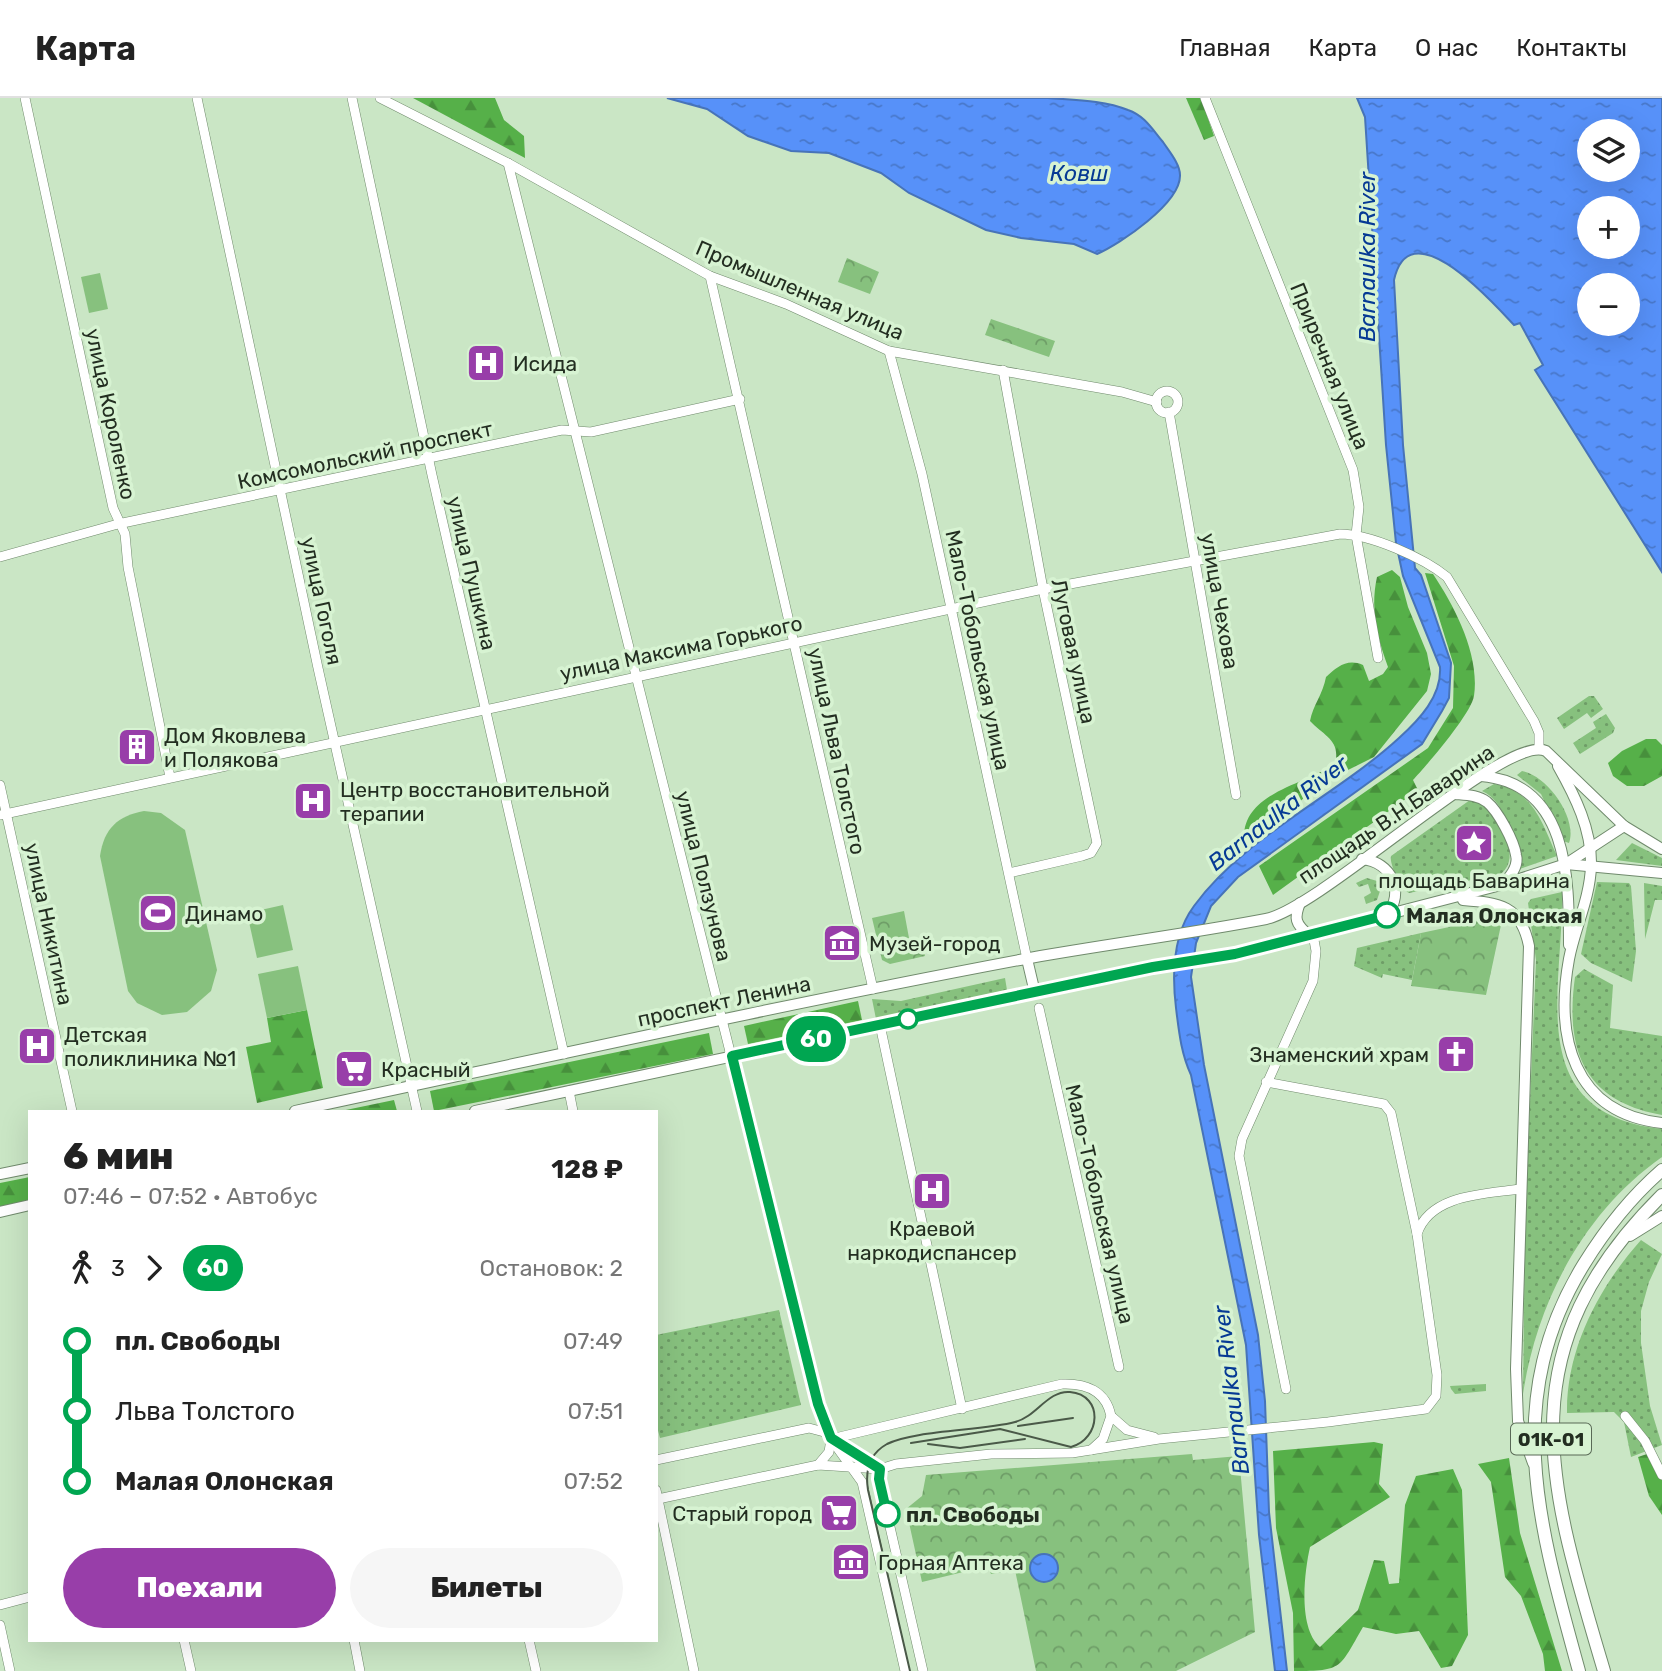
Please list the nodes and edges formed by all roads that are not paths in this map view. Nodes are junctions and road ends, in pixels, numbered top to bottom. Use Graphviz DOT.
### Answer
graph roads {
  1 [pos="25,98"];
  2 [pos="197,98"];
  3 [pos="352,98"];
  4 [pos="380,98"];
  5 [pos="1205,98"];
  6 [pos="509,163"];
  7 [pos="710,276"];
  8 [pos="889,351"];
  9 [pos="1003,370"];
  10 [pos="740,399"];
  11 [pos="1157,402"];
  12 [pos="1169,412"];
  13 [pos="577,432"];
  14 [pos="429,460"];
  15 [pos="281,491"];
  16 [pos="118,524"];
  17 [pos="1356,535"];
  18 [pos="0,557"];
  19 [pos="1196,559"];
  20 [pos="1044,589"];
  21 [pos="951,609"];
  22 [pos="795,641"];
  23 [pos="1378,659"];
  24 [pos="636,676"];
  25 [pos="484,709"];
  26 [pos="334,742"];
  27 [pos="1539,748"];
  28 [pos="1553,758"];
  29 [pos="1481,776"];
  30 [pos="170,777"];
  31 [pos="0,785"];
  32 [pos="1455,794"];
  33 [pos="1236,795"];
  34 [pos="3,814"];
  35 [pos="1624,825"];
  36 [pos="1590,848"];
  37 [pos="1662,849"];
  38 [pos="1363,859"];
  39 [pos="1566,864"];
  40 [pos="1591,865"];
  41 [pos="1009,873"];
  42 [pos="1662,873"];
  43 [pos="1502,886"];
  44 [pos="1456,899"];
  45 [pos="1300,902"];
  46 [pos="1508,907"];
  47 [pos="1387,915"];
  48 [pos="1309,935"];
  49 [pos="1162,937"];
  50 [pos="1569,958"];
  51 [pos="1027,959"];
  52 [pos="873,989"];
  53 [pos="1035,993"];
  54 [pos="1039,1008"];
  55 [pos="723,1021"];
  56 [pos="880,1025"];
  57 [pos="564,1055"];
  58 [pos="732,1056"];
  59 [pos="1266,1082"];
  60 [pos="411,1086"];
  61 [pos="569,1091"];
  62 [pos="72,1110"];
  63 [pos="300,1110"];
  64 [pos="417,1110"];
  65 [pos="480,1110"];
  66 [pos="573,1110"];
  67 [pos="1662,1123"];
  68 [pos="28,1168"];
  69 [pos="1662,1170"];
  70 [pos="0,1174"];
  71 [pos="1521,1189"];
  72 [pos="1662,1195"];
  73 [pos="28,1205"];
  74 [pos="0,1212"];
  75 [pos="1662,1216"];
  76 [pos="1417,1234"];
  77 [pos="1609,1258"];
  78 [pos="1119,1367"];
  79 [pos="1286,1389"];
  80 [pos="962,1409"];
  81 [pos="1111,1416"];
  82 [pos="1625,1416"];
  83 [pos="831,1438"];
  84 [pos="1159,1438"];
  85 [pos="1091,1450"];
  86 [pos="658,1460"];
  87 [pos="1533,1463"];
  88 [pos="818,1465"];
  89 [pos="850,1466"];
  90 [pos="883,1471"];
  91 [pos="1662,1475"];
  92 [pos="658,1494"];
  93 [pos="658,1499"];
  94 [pos="28,1598"];
  95 [pos="0,1605"];
  96 [pos="0,1625"];
  97 [pos="1591,1628"];
  98 [pos="184,1642"];
  99 [pos="354,1642"];
  100 [pos="529,1642"];
  101 [pos="10,1671"];
  102 [pos="191,1671"];
  103 [pos="360,1671"];
  104 [pos="536,1671"];
  105 [pos="694,1671"];
  106 [pos="905,1671"];
  107 [pos="923,1671"];
  108 [pos="1579,1671"];
  109 [pos="1604,1671"];
  110 [pos="1613,1671"];
  1 -- 16 [label="street, улица Короленко"];
  2 -- 15 [label="street, улица Гоголя"];
  3 -- 14 [label="street, улица Пушкина"];
  4 -- 6 [label="street, Промышленная улица"];
  5 -- 17 [label="street, Приречная улица"];
  6 -- 7 [label="street, Промышленная улица"];
  6 -- 13 [label="street, улица Ползунова"];
  7 -- 8 [label="street, Промышленная улица"];
  7 -- 10 [label="street, улица Льва Толстого"];
  8 -- 9 [label="street, Промышленная улица"];
  8 -- 21 [label="street, Мало-Тобольская улица"];
  9 -- 11 [label="street, Промышленная улица"];
  9 -- 20 [label="street, Луговая улица"];
  10 -- 13 [label="street, Комсомольский проспект"];
  10 -- 22 [label="street, улица Льва Толстого"];
  11 -- 12 [label="street"];
  11 -- 12 [label="street"];
  12 -- 19 [label="street, улица Чехова"];
  13 -- 14 [label="street, Комсомольский проспект"];
  13 -- 24 [label="street, улица Ползунова"];
  14 -- 15 [label="street, Комсомольский проспект"];
  14 -- 25 [label="street, улица Пушкина"];
  15 -- 16 [label="street, Комсомольский проспект"];
  15 -- 26 [label="street, улица Гоголя"];
  16 -- 18 [label="street, Комсомольский проспект"];
  16 -- 30 [label="street, улица Короленко"];
  17 -- 19 [label="street, улица Максима Горького"];
  17 -- 23 [label="street, Приречная улица"];
  17 -- 27 [label="street, улица Максима Горького"];
  19 -- 20 [label="street, улица Максима Горького"];
  19 -- 33 [label="street, улица Чехова"];
  20 -- 21 [label="street, улица Максима Горького"];
  20 -- 41 [label="street, Луговая улица"];
  21 -- 22 [label="street, улица Максима Горького"];
  21 -- 41 [label="street, Мало-Тобольская улица"];
  22 -- 24 [label="street, улица Максима Горького"];
  22 -- 52 [label="street, улица Льва Толстого"];
  24 -- 25 [label="street, улица Максима Горького"];
  24 -- 55 [label="street, улица Ползунова"];
  25 -- 26 [label="street, улица Максима Горького"];
  25 -- 57 [label="street, улица Пушкина"];
  26 -- 30 [label="street, улица Максима Горького"];
  26 -- 60 [label="street, улица Гоголя"];
  27 -- 28 [label="main road"];
  27 -- 29 [label="main road, площадь В.Н.Баварина"];
  28 -- 35 [label="main road"];
  28 -- 36 [label="main road"];
  29 -- 32 [label="main road, площадь В.Н.Баварина"];
  29 -- 39 [label="main road"];
  30 -- 34 [label="street, улица Максима Горького"];
  31 -- 34 [label="street, улица Никитина"];
  32 -- 38 [label="main road, площадь В.Н.Баварина"];
  32 -- 43 [label="main road"];
  34 -- 62 [label="street, улица Никитина"];
  35 -- 36 [label="main road"];
  35 -- 37 [label="main road"];
  36 -- 39 [label="main road"];
  36 -- 40 [label="main road"];
  38 -- 45 [label="main road, площадь В.Н.Баварина"];
  38 -- 47 [label="main road"];
  39 -- 40 [label="main road"];
  39 -- 43 [label="main road"];
  39 -- 50 [label="main road"];
  40 -- 42 [label="main road"];
  40 -- 50 [label="main road"];
  41 -- 51 [label="street, Мало-Тобольская улица"];
  43 -- 44 [label="main road"];
  43 -- 46 [label="main road"];
  44 -- 46 [label="main road"];
  44 -- 47 [label="main road"];
  45 -- 48 [label="main road"];
  45 -- 49 [label="main road, площадь В.Н.Баварина"];
  46 -- 71 [label="main road"];
  47 -- 48 [label="main road"];
  48 -- 53 [label="main road"];
  48 -- 59 [label="street"];
  49 -- 51 [label="main road, проспект Ленина"];
  50 -- 67 [label="main road"];
  51 -- 52 [label="main road, проспект Ленина"];
  51 -- 53 [label="main road"];
  52 -- 55 [label="main road, проспект Ленина"];
  53 -- 56 [label="main road"];
  54 -- 78 [label="street, Мало-Тобольская улица"];
  55 -- 57 [label="main road, проспект Ленина"];
  55 -- 58 [label="street, улица Ползунова"];
  56 -- 58 [label="main road"];
  56 -- 80 [label="street"];
  57 -- 60 [label="main road, проспект Ленина"];
  58 -- 61 [label="main road"];
  58 -- 83 [label="street, улица Ползунова"];
  59 -- 76 [label="street"];
  59 -- 79 [label="street"];
  60 -- 63 [label="main road, проспект Ленина"];
  60 -- 64 [label="street, улица Гоголя"];
  61 -- 65 [label="main road"];
  61 -- 66 [label="street"];
  68 -- 70 [label="main road"];
  69 -- 87 [label="highway, 01К-01"];
  71 -- 76 [label="street"];
  71 -- 87 [label="main road"];
  72 -- 77 [label="highway, 01К-01"];
  73 -- 74 [label="main road"];
  75 -- 77 [label="main road"];
  76 -- 84 [label="street"];
  77 -- 97 [label="highway, 01К-01"];
  80 -- 81 [label="street"];
  80 -- 83 [label="street"];
  81 -- 84 [label="street"];
  81 -- 85 [label="street"];
  82 -- 91 [label="street"];
  83 -- 86 [label="street"];
  83 -- 88 [label="street"];
  83 -- 89 [label="street, улица Ползунова"];
  83 -- 90 [label="street"];
  84 -- 85 [label="street"];
  85 -- 90 [label="street"];
  87 -- 108 [label="highway, 01К-01"];
  88 -- 89 [label="street"];
  88 -- 92 [label="street"];
  89 -- 90 [label="street"];
  89 -- 106 [label="street, улица Ползунова"];
  90 -- 107 [label="street"];
  93 -- 105 [label="street"];
  94 -- 95 [label="street"];
  96 -- 101 [label="street"];
  97 -- 109 [label="highway, 01К-01"];
  97 -- 110 [label="highway"];
  98 -- 102 [label="street"];
  99 -- 103 [label="street"];
  100 -- 104 [label="street"];
}
